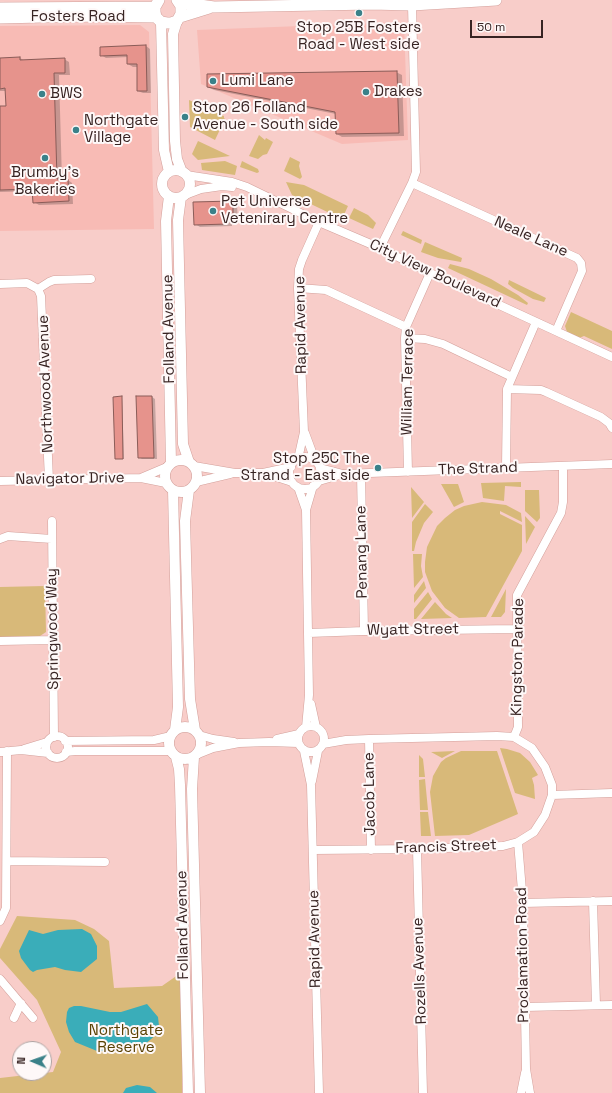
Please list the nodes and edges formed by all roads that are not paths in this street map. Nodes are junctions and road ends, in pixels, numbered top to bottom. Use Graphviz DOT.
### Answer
graph roads {
  1 [pos="393,0"];
  2 [pos="496,0"];
  3 [pos="178,1"];
  4 [pos="371,2"];
  5 [pos="412,5"];
  6 [pos="214,7"];
  7 [pos="0,8"];
  8 [pos="158,11"];
  9 [pos="0,18"];
  10 [pos="178,19"];
  11 [pos="169,172"];
  12 [pos="184,174"];
  13 [pos="412,184"];
  14 [pos="258,193"];
  15 [pos="169,196"];
  16 [pos="183,196"];
  17 [pos="319,222"];
  18 [pos="380,248"];
  19 [pos="430,273"];
  20 [pos="91,279"];
  21 [pos="0,284"];
  22 [pos="298,288"];
  23 [pos="38,289"];
  24 [pos="536,322"];
  25 [pos="406,327"];
  26 [pos="556,331"];
  27 [pos="405,338"];
  28 [pos="612,357"];
  29 [pos="512,377"];
  30 [pos="507,389"];
  31 [pos="612,428"];
  32 [pos="304,432"];
  33 [pos="298,459"];
  34 [pos="315,460"];
  35 [pos="192,464"];
  36 [pos="612,464"];
  37 [pos="169,465"];
  38 [pos="564,466"];
  39 [pos="506,467"];
  40 [pos="291,468"];
  41 [pos="320,468"];
  42 [pos="408,472"];
  43 [pos="235,473"];
  44 [pos="263,473"];
  45 [pos="344,474"];
  46 [pos="361,474"];
  47 [pos="141,478"];
  48 [pos="50,480"];
  49 [pos="0,481"];
  50 [pos="196,482"];
  51 [pos="295,484"];
  52 [pos="316,484"];
  53 [pos="169,487"];
  54 [pos="189,490"];
  55 [pos="306,510"];
  56 [pos="52,520"];
  57 [pos="0,539"];
  58 [pos="52,539"];
  59 [pos="516,629"];
  60 [pos="364,631"];
  61 [pos="309,633"];
  62 [pos="53,640"];
  63 [pos="0,641"];
  64 [pos="309,695"];
  65 [pos="306,727"];
  66 [pos="316,727"];
  67 [pos="197,732"];
  68 [pos="173,733"];
  69 [pos="323,733"];
  70 [pos="299,734"];
  71 [pos="514,737"];
  72 [pos="51,739"];
  73 [pos="369,739"];
  74 [pos="346,740"];
  75 [pos="65,741"];
  76 [pos="269,742"];
  77 [pos="239,743"];
  78 [pos="298,743"];
  79 [pos="320,748"];
  80 [pos="21,750"];
  81 [pos="3,751"];
  82 [pos="304,751"];
  83 [pos="66,752"];
  84 [pos="48,753"];
  85 [pos="173,754"];
  86 [pos="196,756"];
  87 [pos="312,785"];
  88 [pos="612,793"];
  89 [pos="552,795"];
  90 [pos="518,842"];
  91 [pos="416,849"];
  92 [pos="314,850"];
  93 [pos="371,850"];
  94 [pos="7,861"];
  95 [pos="105,862"];
  96 [pos="612,900"];
  97 [pos="594,901"];
  98 [pos="523,903"];
  99 [pos="0,921"];
  100 [pos="0,978"];
  101 [pos="21,1003"];
  102 [pos="596,1005"];
  103 [pos="612,1005"];
  104 [pos="525,1007"];
  105 [pos="14,1018"];
  106 [pos="33,1018"];
  107 [pos="526,1069"];
  108 [pos="188,1093"];
  109 [pos="200,1093"];
  110 [pos="319,1093"];
  111 [pos="424,1093"];
  112 [pos="521,1093"];
  113 [pos="530,1093"];
  1 -- 4 [label="main road"];
  2 -- 5 [label="main road"];
  3 -- 6 [label="main road"];
  3 -- 10 [label="main road"];
  4 -- 5 [label="main road"];
  4 -- 6 [label="main road"];
  5 -- 13 [label="street"];
  6 -- 10 [label="main road"];
  7 -- 8 [label="main road, Fosters Road"];
  8 -- 9 [label="main road, Fosters Road"];
  8 -- 10 [label="main road"];
  8 -- 11 [label="street"];
  10 -- 12 [label="street"];
  11 -- 12 [label="street"];
  11 -- 15 [label="street"];
  12 -- 14 [label="street, City View Boulevard"];
  12 -- 16 [label="street"];
  13 -- 18 [label="street"];
  13 -- 26 [label="street, Neale Lane"];
  14 -- 16 [label="street, City View Boulevard"];
  14 -- 17 [label="street, City View Boulevard"];
  15 -- 16 [label="street"];
  15 -- 37 [label="street, Folland Avenue"];
  16 -- 35 [label="street, Folland Avenue"];
  17 -- 18 [label="street, City View Boulevard"];
  17 -- 22 [label="street, Rapid Avenue"];
  18 -- 19 [label="street, City View Boulevard"];
  19 -- 24 [label="street, City View Boulevard"];
  19 -- 25 [label="street, William Terrace"];
  20 -- 23 [label="street"];
  21 -- 23 [label="street"];
  22 -- 25 [label="street"];
  22 -- 32 [label="street, Rapid Avenue"];
  23 -- 48 [label="street, Northwood Avenue"];
  24 -- 26 [label="street, City View Boulevard"];
  24 -- 29 [label="street"];
  25 -- 27 [label="street, William Terrace"];
  26 -- 28 [label="street, City View Boulevard"];
  27 -- 29 [label="street"];
  27 -- 42 [label="street, William Terrace"];
  29 -- 30 [label="street"];
  30 -- 31 [label="street"];
  30 -- 39 [label="street"];
  32 -- 33 [label="street, Rapid Avenue"];
  32 -- 34 [label="street, Rapid Avenue"];
  33 -- 34 [label="street"];
  33 -- 40 [label="street"];
  34 -- 41 [label="street"];
  35 -- 37 [label="street"];
  35 -- 43 [label="street"];
  35 -- 50 [label="street"];
  36 -- 38 [label="street, The Strand"];
  37 -- 47 [label="street, Navigator Drive"];
  37 -- 53 [label="street"];
  38 -- 39 [label="street, The Strand"];
  38 -- 59 [label="street, Kingston Parade"];
  39 -- 42 [label="street, The Strand"];
  40 -- 44 [label="street"];
  40 -- 51 [label="street"];
  41 -- 45 [label="street, The Strand"];
  41 -- 52 [label="street"];
  42 -- 46 [label="street, The Strand"];
  43 -- 44 [label="street"];
  43 -- 50 [label="street"];
  44 -- 51 [label="street"];
  45 -- 46 [label="street, The Strand"];
  45 -- 52 [label="street, The Strand"];
  46 -- 60 [label="street, Penang Lane"];
  47 -- 48 [label="street, Navigator Drive"];
  47 -- 53 [label="street, Navigator Drive"];
  48 -- 49 [label="street, Navigator Drive"];
  50 -- 54 [label="street"];
  51 -- 52 [label="street"];
  51 -- 55 [label="street"];
  52 -- 55 [label="street"];
  53 -- 54 [label="street"];
  53 -- 68 [label="street"];
  54 -- 67 [label="street"];
  55 -- 61 [label="street"];
  56 -- 58 [label="street, Springwood Way"];
  57 -- 58 [label="street"];
  58 -- 62 [label="street, Springwood Way"];
  59 -- 60 [label="street, Wyatt Street"];
  59 -- 71 [label="street, Kingston Parade"];
  60 -- 61 [label="street, Wyatt Street"];
  61 -- 64 [label="street"];
  62 -- 63 [label="street"];
  62 -- 72 [label="street, Springwood Way"];
  64 -- 65 [label="street"];
  64 -- 66 [label="street"];
  65 -- 66 [label="street"];
  65 -- 70 [label="street"];
  66 -- 69 [label="street"];
  67 -- 68 [label="street"];
  67 -- 77 [label="street"];
  67 -- 86 [label="street"];
  68 -- 75 [label="street"];
  68 -- 85 [label="street"];
  69 -- 74 [label="street"];
  69 -- 79 [label="street"];
  70 -- 76 [label="street"];
  70 -- 78 [label="street"];
  71 -- 73 [label="street"];
  71 -- 89 [label="street"];
  72 -- 75 [label="street"];
  72 -- 80 [label="street"];
  72 -- 84 [label="street"];
  73 -- 74 [label="street"];
  73 -- 93 [label="street, Jacob Lane"];
  74 -- 79 [label="street"];
  75 -- 83 [label="street"];
  76 -- 77 [label="street"];
  76 -- 78 [label="street"];
  77 -- 86 [label="street"];
  78 -- 82 [label="street"];
  79 -- 82 [label="street"];
  79 -- 87 [label="street, Rapid Avenue"];
  80 -- 81 [label="street"];
  80 -- 84 [label="street"];
  81 -- 94 [label="street"];
  82 -- 87 [label="street, Rapid Avenue"];
  83 -- 84 [label="street"];
  83 -- 85 [label="street"];
  85 -- 86 [label="street"];
  85 -- 108 [label="street, Folland Avenue"];
  86 -- 109 [label="street, Folland Avenue"];
  87 -- 92 [label="street, Rapid Avenue"];
  88 -- 89 [label="street"];
  89 -- 90 [label="street, Francis Street"];
  90 -- 91 [label="street, Francis Street"];
  90 -- 98 [label="street, Proclamation Road"];
  91 -- 93 [label="street, Francis Street"];
  91 -- 111 [label="street, Rozells Avenue"];
  92 -- 93 [label="street, Francis Street"];
  92 -- 110 [label="street, Rapid Avenue"];
  94 -- 95 [label="street"];
  94 -- 99 [label="street"];
  96 -- 97 [label="street"];
  97 -- 98 [label="street"];
  97 -- 102 [label="street"];
  98 -- 104 [label="street, Proclamation Road"];
  100 -- 101 [label="street"];
  101 -- 105 [label="street"];
  101 -- 106 [label="street"];
  102 -- 103 [label="street"];
  102 -- 104 [label="street"];
  104 -- 107 [label="street, Proclamation Road"];
  107 -- 112 [label="street, Proclamation Road"];
  107 -- 113 [label="street, Proclamation Road"];
}
